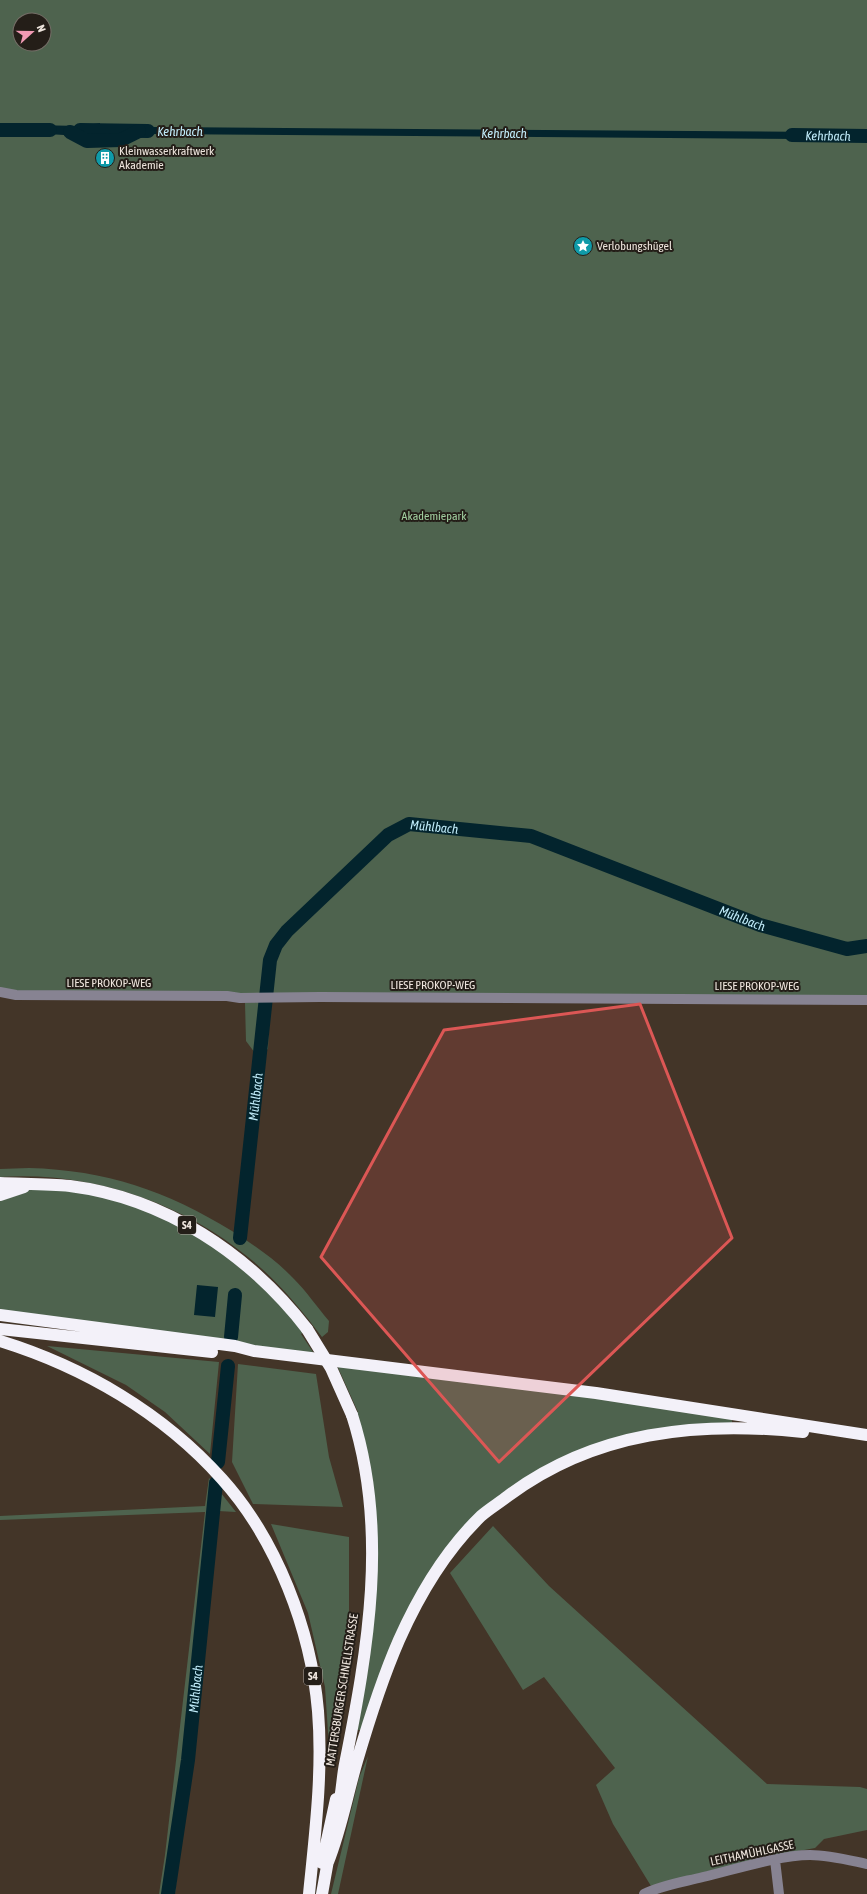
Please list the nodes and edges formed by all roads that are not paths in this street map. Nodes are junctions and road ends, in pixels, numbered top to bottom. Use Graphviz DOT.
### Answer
graph roads {
  1 [pos="0,992"];
  2 [pos="867,1000"];
  3 [pos="0,1183"];
  4 [pos="34,1184"];
  5 [pos="0,1195"];
  6 [pos="0,1314"];
  7 [pos="0,1322"];
  8 [pos="0,1329"];
  9 [pos="179,1339"];
  10 [pos="0,1341"];
  11 [pos="254,1352"];
  12 [pos="867,1434"];
  13 [pos="867,1440"];
  14 [pos="340,1786"];
  15 [pos="775,1860"];
  16 [pos="328,1862"];
  17 [pos="867,1864"];
  18 [pos="656,1892"];
  19 [pos="309,1894"];
  20 [pos="316,1894"];
  21 [pos="322,1894"];
  22 [pos="644,1894"];
  23 [pos="779,1894"];
  1 -- 2 [label="street, LIESE PROKOP-WEG"];
  3 -- 4 [label="highway, MATTERSBURGER SCHNELLSTRASSE / S4"];
  4 -- 5 [label="highway"];
  4 -- 14 [label="highway, MATTERSBURGER SCHNELLSTRASSE / S4, bridge"];
  6 -- 9 [label="highway"];
  7 -- 9 [label="highway"];
  8 -- 11 [label="highway"];
  9 -- 11 [label="highway"];
  10 -- 19 [label="highway, MATTERSBURGER SCHNELLSTRASSE / S4"];
  11 -- 12 [label="highway"];
  13 -- 16 [label="highway"];
  14 -- 16 [label="highway, MATTERSBURGER SCHNELLSTRASSE / S4"];
  14 -- 20 [label="highway"];
  15 -- 17 [label="street, LEITHAMÜHLGASSE"];
  15 -- 18 [label="street, LEITHAMÜHLGASSE"];
  15 -- 23 [label="street"];
  16 -- 21 [label="highway, MATTERSBURGER SCHNELLSTRASSE / S4"];
  18 -- 22 [label="street, LEITHAMÜHLGASSE"];
}
